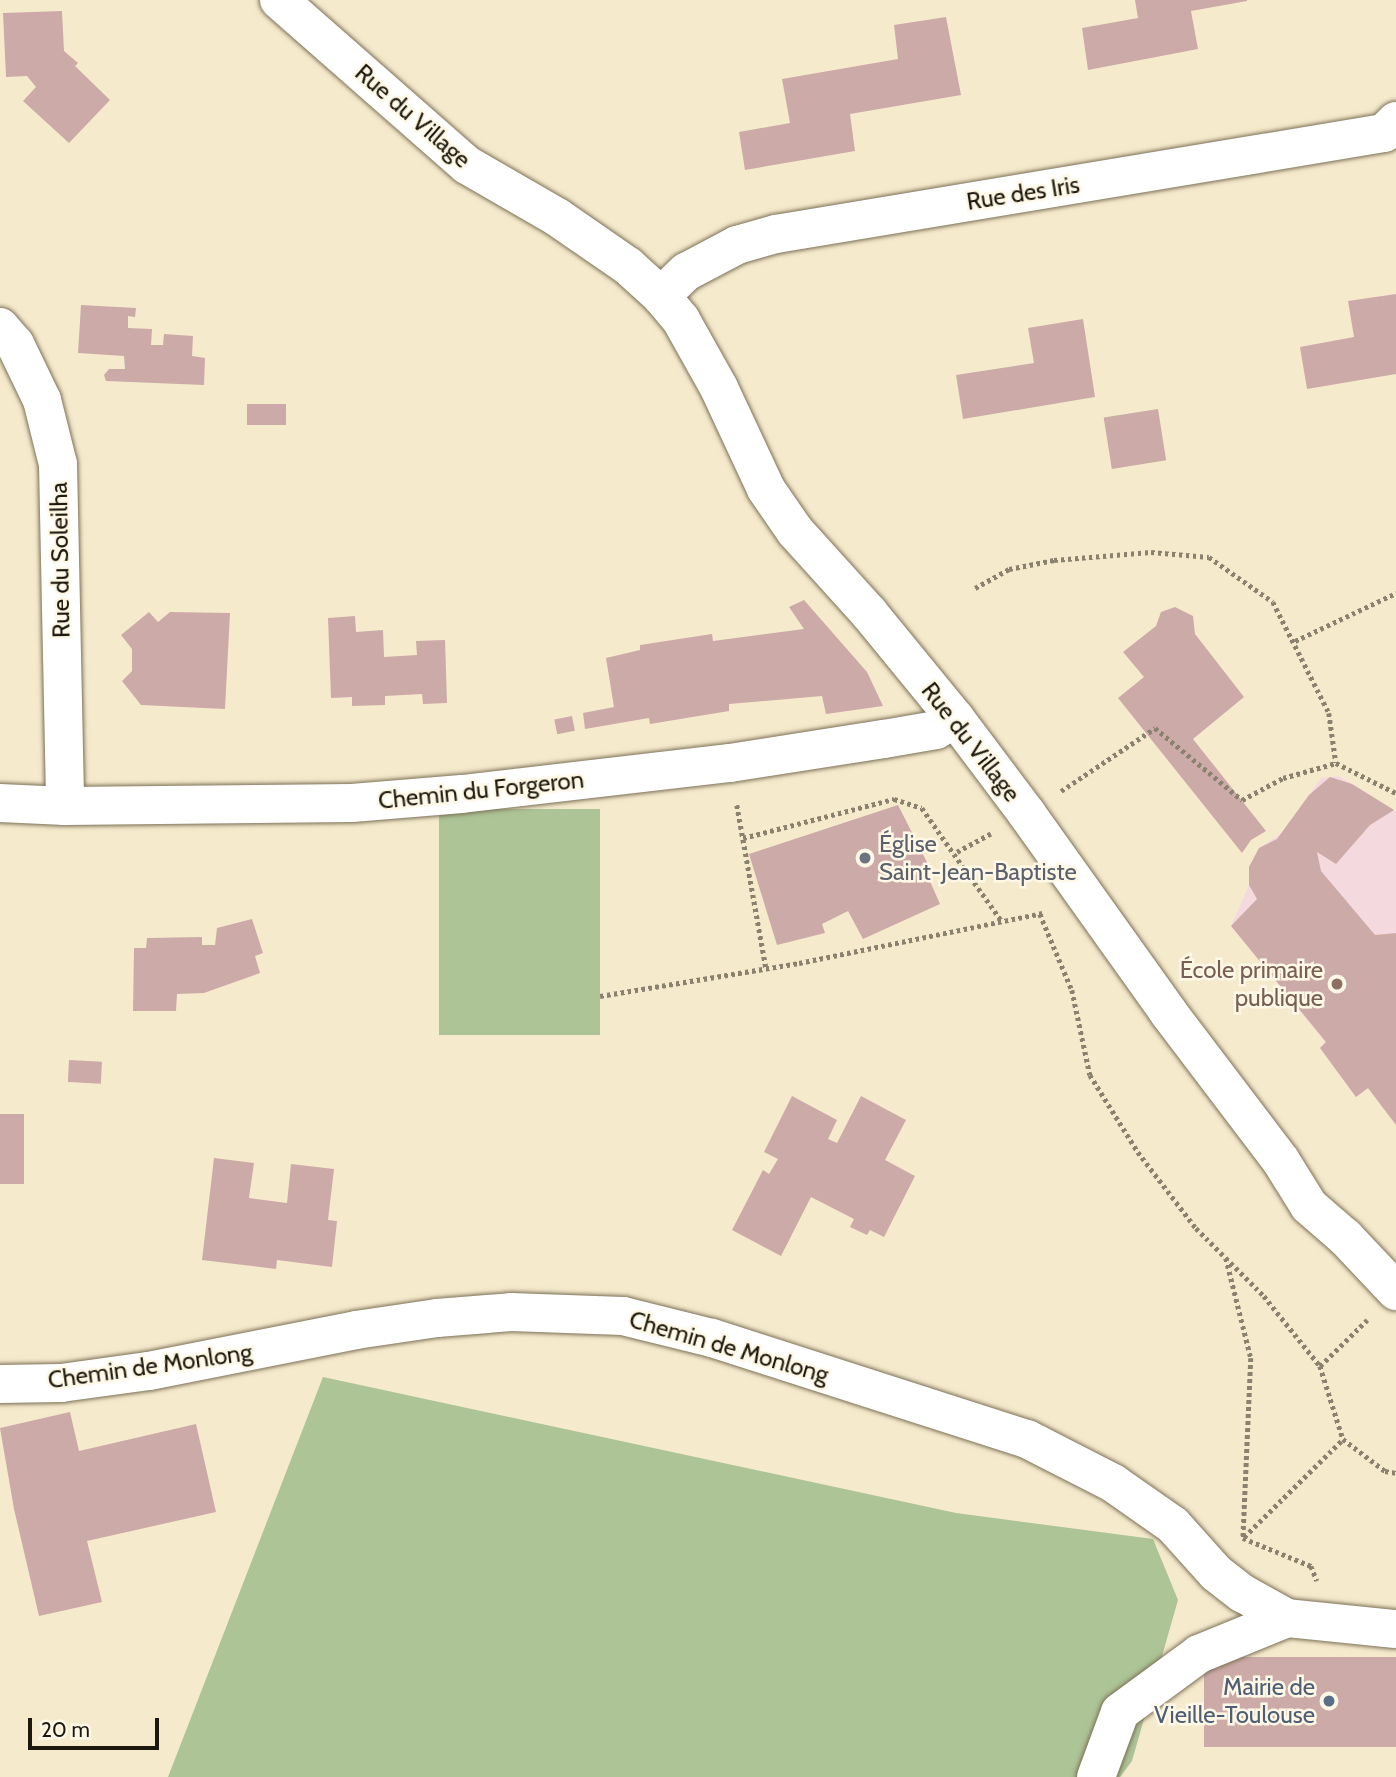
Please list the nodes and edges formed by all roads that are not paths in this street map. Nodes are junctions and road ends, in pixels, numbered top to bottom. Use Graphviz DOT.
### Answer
graph roads {
  1 [pos="279,0"];
  2 [pos="1396,121"];
  3 [pos="668,289"];
  4 [pos="0,327"];
  5 [pos="955,718"];
  6 [pos="0,803"];
  7 [pos="65,806"];
  8 [pos="1281,1161"];
  9 [pos="1396,1252"];
  10 [pos="1396,1291"];
  11 [pos="0,1384"];
  12 [pos="1287,1618"];
  13 [pos="1396,1629"];
  14 [pos="1096,1777"];
  1 -- 3 [label="street, Rue du Village"];
  2 -- 3 [label="street, Rue des Iris"];
  3 -- 5 [label="street, Rue du Village"];
  4 -- 7 [label="street, Rue du Soleilha"];
  5 -- 7 [label="street, Chemin du Forgeron"];
  5 -- 8 [label="street, Rue du Village"];
  6 -- 7 [label="street, Chemin du Forgeron"];
  8 -- 9 [label="street, Rue du Village"];
  8 -- 10 [label="street, Rue du Village"];
  11 -- 12 [label="street, Chemin de Monlong"];
  12 -- 13 [label="street, Chemin de Monlong"];
  12 -- 14 [label="street"];
}
